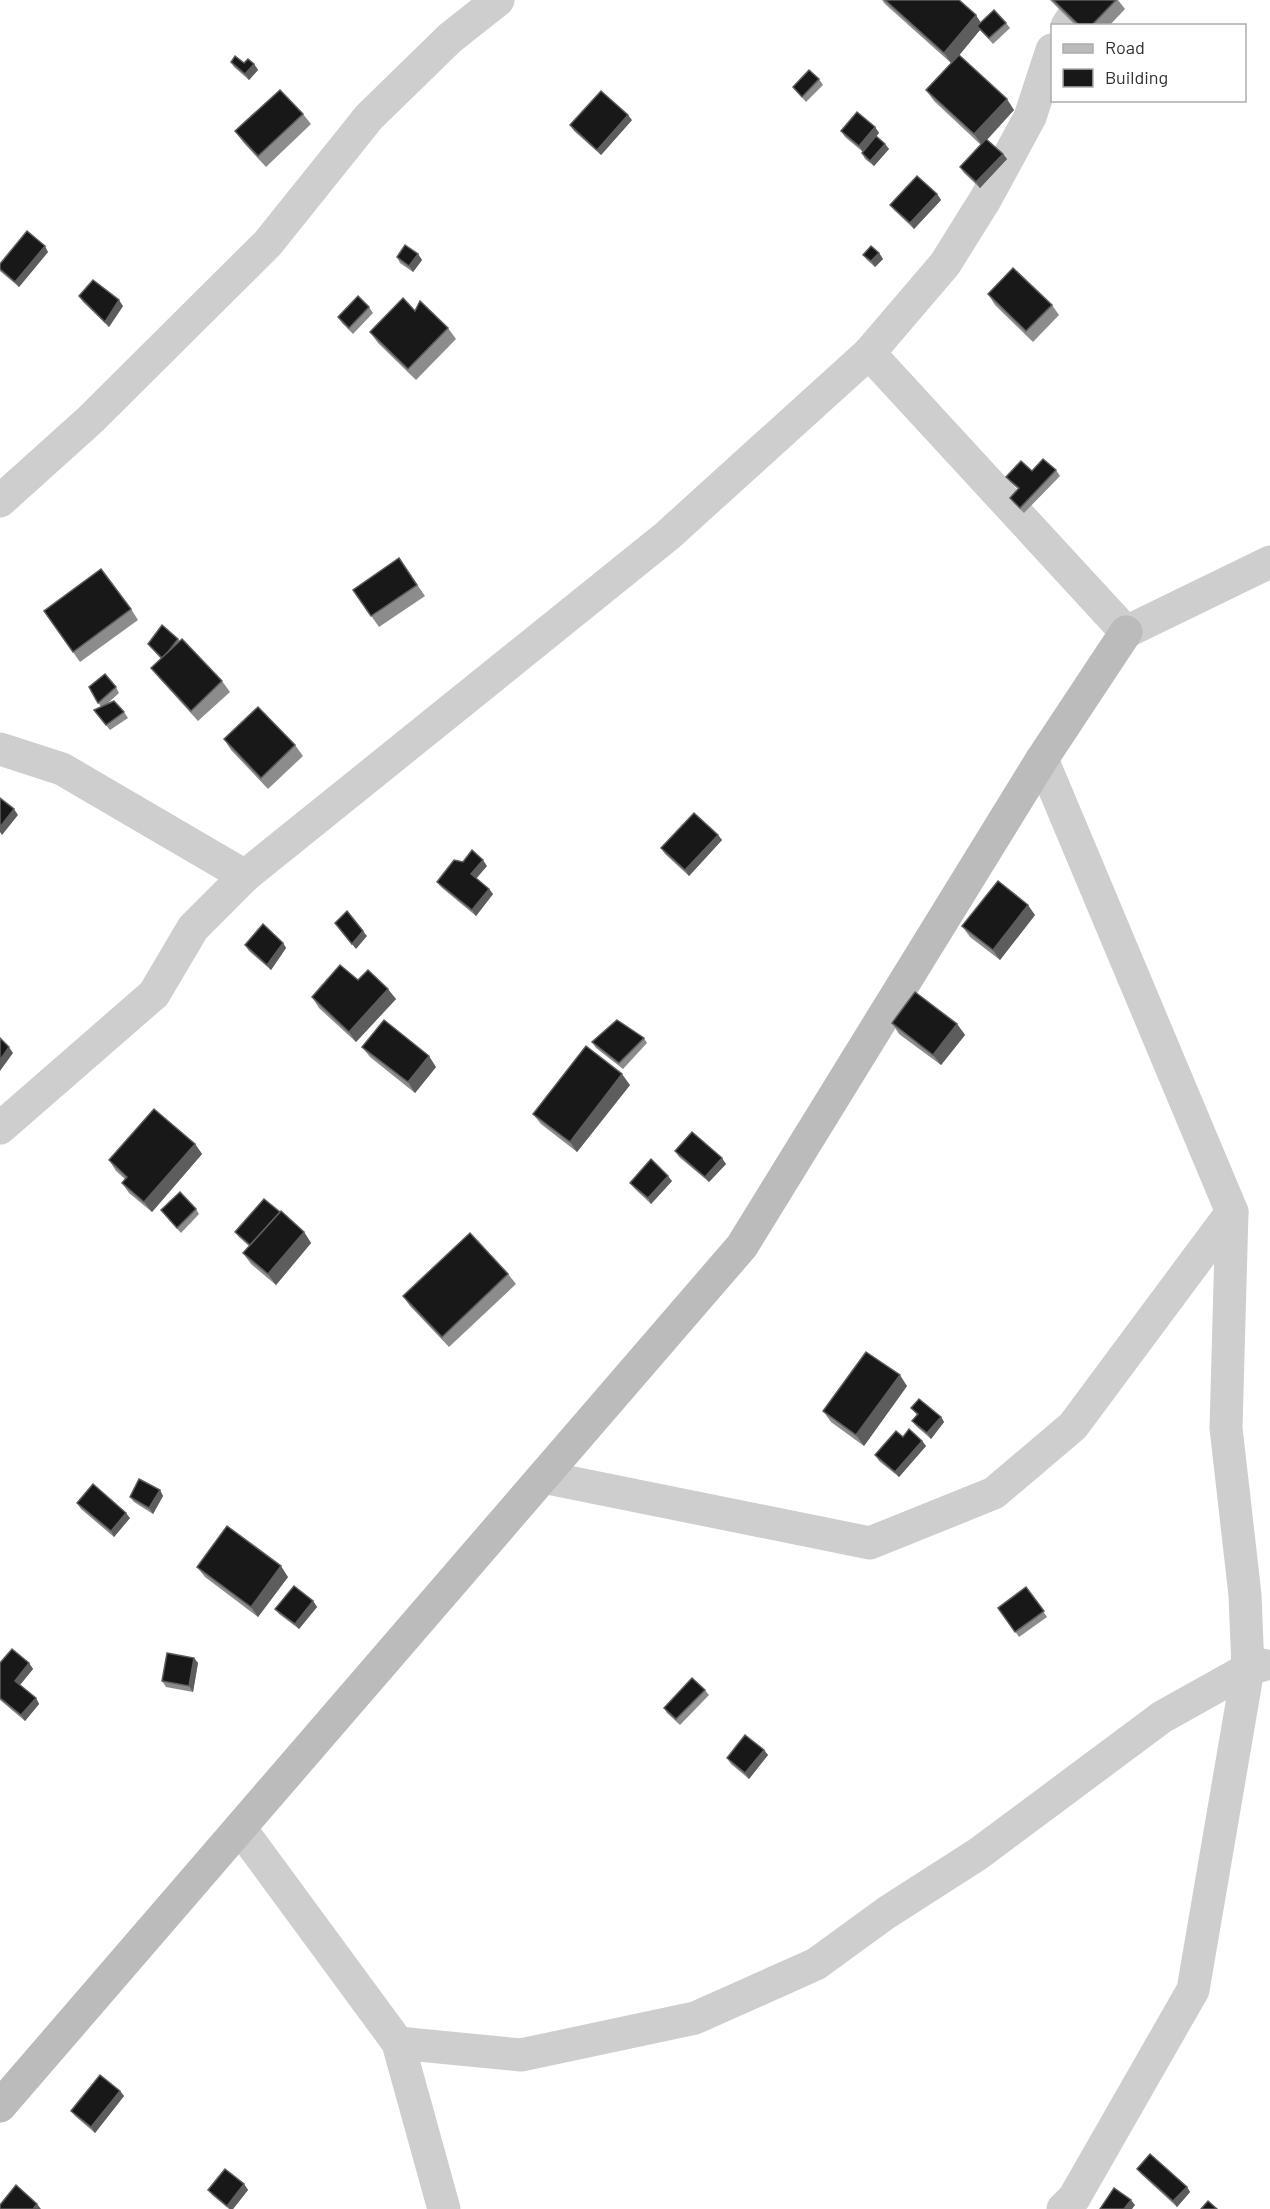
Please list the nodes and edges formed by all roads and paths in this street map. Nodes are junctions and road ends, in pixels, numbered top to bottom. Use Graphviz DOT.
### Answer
graph roads {
  1 [pos="498,0"];
  2 [pos="1084,0"];
  3 [pos="1068,24"];
  4 [pos="1051,56"];
  5 [pos="869,353"];
  6 [pos="0,501"];
  7 [pos="1270,562"];
  8 [pos="1126,632"];
  9 [pos="0,748"];
  10 [pos="1042,759"];
  11 [pos="245,876"];
  12 [pos="0,1128"];
  13 [pos="1232,1212"];
  14 [pos="543,1477"];
  15 [pos="1259,1666"];
  16 [pos="240,1828"];
  17 [pos="398,2043"];
  18 [pos="0,2106"];
  19 [pos="444,2209"];
  20 [pos="1063,2209"];
  1 -- 6 [label="street"];
  2 -- 3 [label="street"];
  4 -- 5 [label="street"];
  5 -- 8 [label="street"];
  5 -- 11 [label="street"];
  7 -- 8 [label="street"];
  8 -- 10 [label="street"];
  9 -- 11 [label="street"];
  10 -- 13 [label="street"];
  10 -- 14 [label="street"];
  11 -- 12 [label="street"];
  13 -- 14 [label="street"];
  13 -- 15 [label="street"];
  14 -- 16 [label="street"];
  15 -- 17 [label="street"];
  15 -- 20 [label="street"];
  16 -- 17 [label="street"];
  16 -- 18 [label="street"];
  17 -- 19 [label="street"];
}
